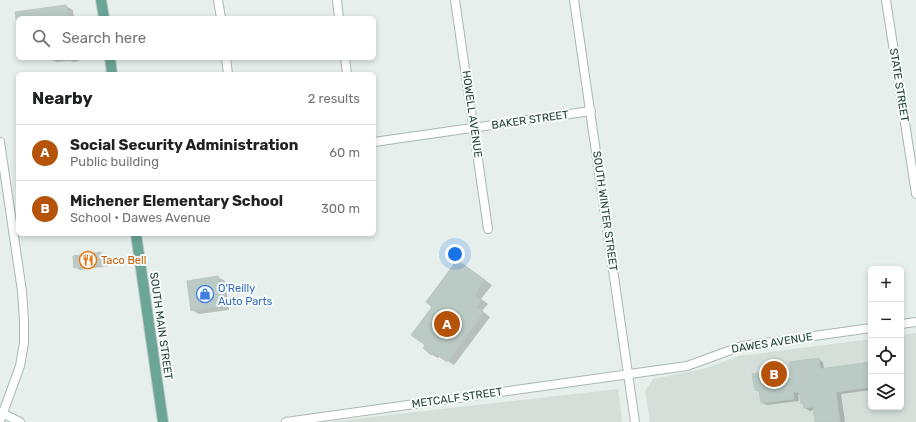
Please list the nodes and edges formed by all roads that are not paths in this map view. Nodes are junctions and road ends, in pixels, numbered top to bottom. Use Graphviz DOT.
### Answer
graph roads {
  1 [pos="101,0"];
  2 [pos="218,0"];
  3 [pos="337,0"];
  4 [pos="455,0"];
  5 [pos="574,0"];
  6 [pos="886,0"];
  7 [pos="104,16"];
  8 [pos="221,16"];
  9 [pos="339,16"];
  10 [pos="110,60"];
  11 [pos="226,60"];
  12 [pos="345,60"];
  13 [pos="112,72"];
  14 [pos="228,72"];
  15 [pos="347,72"];
  16 [pos="591,111"];
  17 [pos="474,128"];
  18 [pos="0,142"];
  19 [pos="376,142"];
  20 [pos="916,194"];
  21 [pos="488,229"];
  22 [pos="136,236"];
  23 [pos="916,322"];
  24 [pos="904,324"];
  25 [pos="868,328"];
  26 [pos="628,374"];
  27 [pos="1,415"];
  28 [pos="20,422"];
  29 [pos="163,422"];
  30 [pos="286,422"];
  31 [pos="635,422"];
  1 -- 7 [label="main road"];
  2 -- 8 [label="street"];
  3 -- 9 [label="street"];
  4 -- 17 [label="street, HOWELL AVENUE"];
  5 -- 16 [label="street, SOUTH WINTER STREET"];
  6 -- 20 [label="street, STATE STREET"];
  10 -- 13 [label="main road"];
  11 -- 14 [label="street"];
  12 -- 15 [label="street"];
  16 -- 17 [label="street, BAKER STREET"];
  16 -- 26 [label="street, SOUTH WINTER STREET"];
  17 -- 19 [label="street, BAKER STREET"];
  17 -- 21 [label="street, HOWELL AVENUE"];
  18 -- 27 [label="street"];
  22 -- 29 [label="main road, SOUTH MAIN STREET"];
  23 -- 24 [label="street"];
  25 -- 26 [label="street, DAWES AVENUE"];
  26 -- 30 [label="street, METCALF STREET"];
  26 -- 31 [label="street, SOUTH WINTER STREET"];
  27 -- 28 [label="street"];
}
